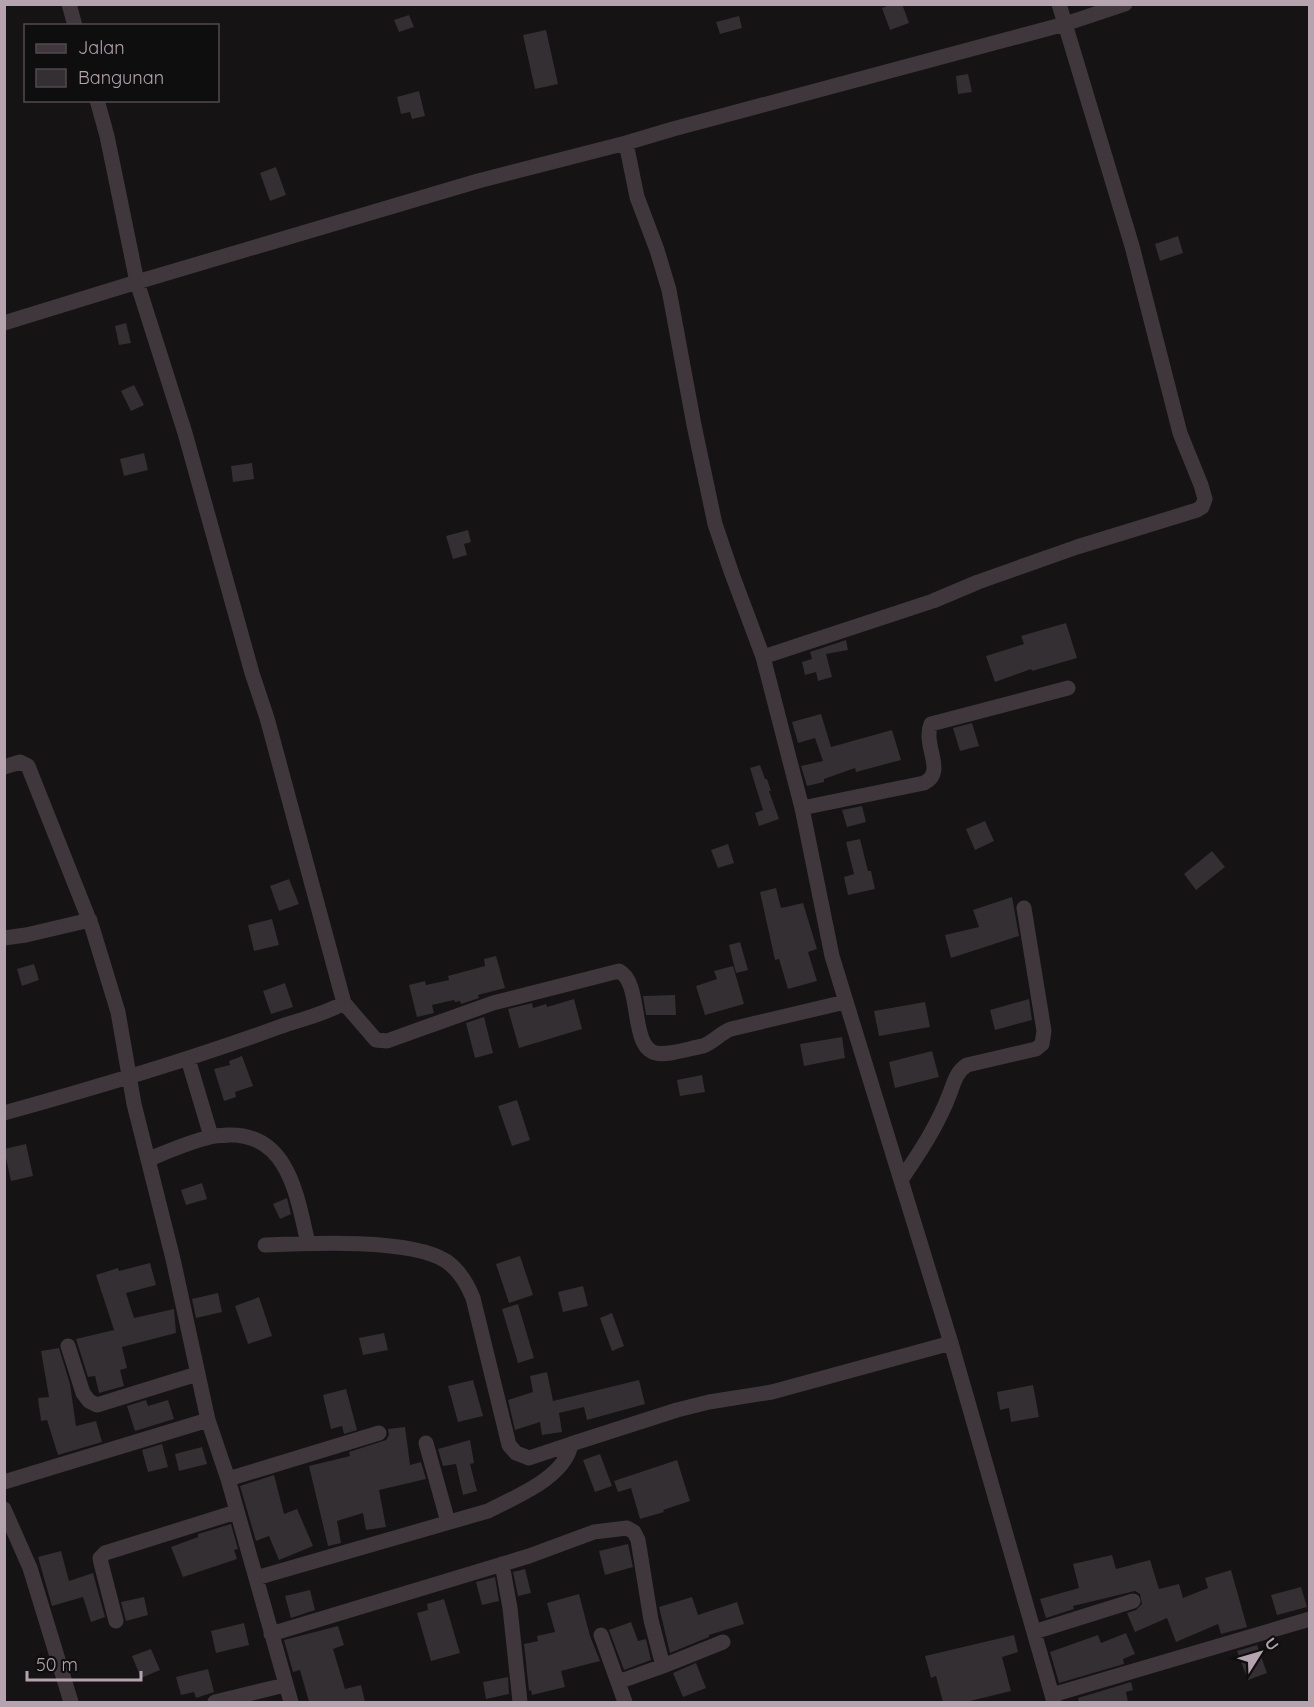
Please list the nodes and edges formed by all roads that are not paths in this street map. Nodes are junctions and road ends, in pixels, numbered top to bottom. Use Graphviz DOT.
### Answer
graph roads {
  1 [pos="69,4"];
  2 [pos="1059,4"];
  3 [pos="1125,4"];
  4 [pos="74,24"];
  5 [pos="1065,24"];
  6 [pos="98,102"];
  7 [pos="626,143"];
  8 [pos="137,282"];
  9 [pos="4,323"];
  10 [pos="764,657"];
  11 [pos="1068,688"];
  12 [pos="4,767"];
  13 [pos="802,807"];
  14 [pos="1024,908"];
  15 [pos="90,920"];
  16 [pos="4,938"];
  17 [pos="845,1002"];
  18 [pos="344,1004"];
  19 [pos="188,1059"];
  20 [pos="130,1078"];
  21 [pos="4,1113"];
  22 [pos="211,1136"];
  23 [pos="149,1158"];
  24 [pos="901,1180"];
  25 [pos="308,1243"];
  26 [pos="265,1245"];
  27 [pos="951,1343"];
  28 [pos="68,1346"];
  29 [pos="197,1374"];
  30 [pos="208,1420"];
  31 [pos="379,1433"];
  32 [pos="426,1443"];
  33 [pos="571,1444"];
  34 [pos="228,1479"];
  35 [pos="4,1482"];
  36 [pos="4,1509"];
  37 [pos="236,1512"];
  38 [pos="448,1522"];
  39 [pos="502,1564"];
  40 [pos="256,1578"];
  41 [pos="1133,1601"];
  42 [pos="1310,1619"];
  43 [pos="116,1621"];
  44 [pos="1034,1632"];
  45 [pos="271,1634"];
  46 [pos="601,1635"];
  47 [pos="723,1642"];
  48 [pos="663,1666"];
  49 [pos="618,1682"];
  50 [pos="285,1685"];
  51 [pos="1053,1699"];
  52 [pos="71,1702"];
  53 [pos="215,1702"];
  54 [pos="291,1702"];
  55 [pos="520,1702"];
  56 [pos="625,1702"];
  1 -- 4 [label="street"];
  2 -- 5 [label="street"];
  3 -- 5 [label="street"];
  5 -- 7 [label="street"];
  5 -- 10 [label="street"];
  6 -- 8 [label="street"];
  7 -- 8 [label="street"];
  7 -- 10 [label="street"];
  8 -- 9 [label="street"];
  8 -- 18 [label="street"];
  10 -- 13 [label="street"];
  11 -- 13 [label="street"];
  12 -- 15 [label="street"];
  13 -- 17 [label="street"];
  14 -- 24 [label="street"];
  15 -- 16 [label="street"];
  15 -- 20 [label="street"];
  17 -- 18 [label="street"];
  17 -- 24 [label="street"];
  18 -- 19 [label="street"];
  19 -- 20 [label="street"];
  19 -- 22 [label="street"];
  20 -- 21 [label="street"];
  20 -- 23 [label="street"];
  22 -- 23 [label="street"];
  22 -- 25 [label="street"];
  23 -- 29 [label="street"];
  24 -- 27 [label="street"];
  25 -- 26 [label="street"];
  25 -- 33 [label="street"];
  27 -- 33 [label="street"];
  27 -- 44 [label="street"];
  28 -- 29 [label="street"];
  29 -- 30 [label="street"];
  30 -- 34 [label="street"];
  30 -- 35 [label="street"];
  31 -- 34 [label="street"];
  32 -- 38 [label="street"];
  33 -- 38 [label="street"];
  34 -- 37 [label="street"];
  36 -- 52 [label="street"];
  37 -- 40 [label="street"];
  37 -- 43 [label="street"];
  38 -- 40 [label="street"];
  39 -- 45 [label="street"];
  39 -- 48 [label="street"];
  39 -- 55 [label="street"];
  40 -- 45 [label="street"];
  41 -- 44 [label="street"];
  42 -- 51 [label="street"];
  44 -- 51 [label="street"];
  45 -- 50 [label="street"];
  46 -- 49 [label="street"];
  47 -- 48 [label="street"];
  48 -- 49 [label="street"];
  49 -- 56 [label="street"];
  50 -- 53 [label="street"];
  50 -- 54 [label="street"];
}
